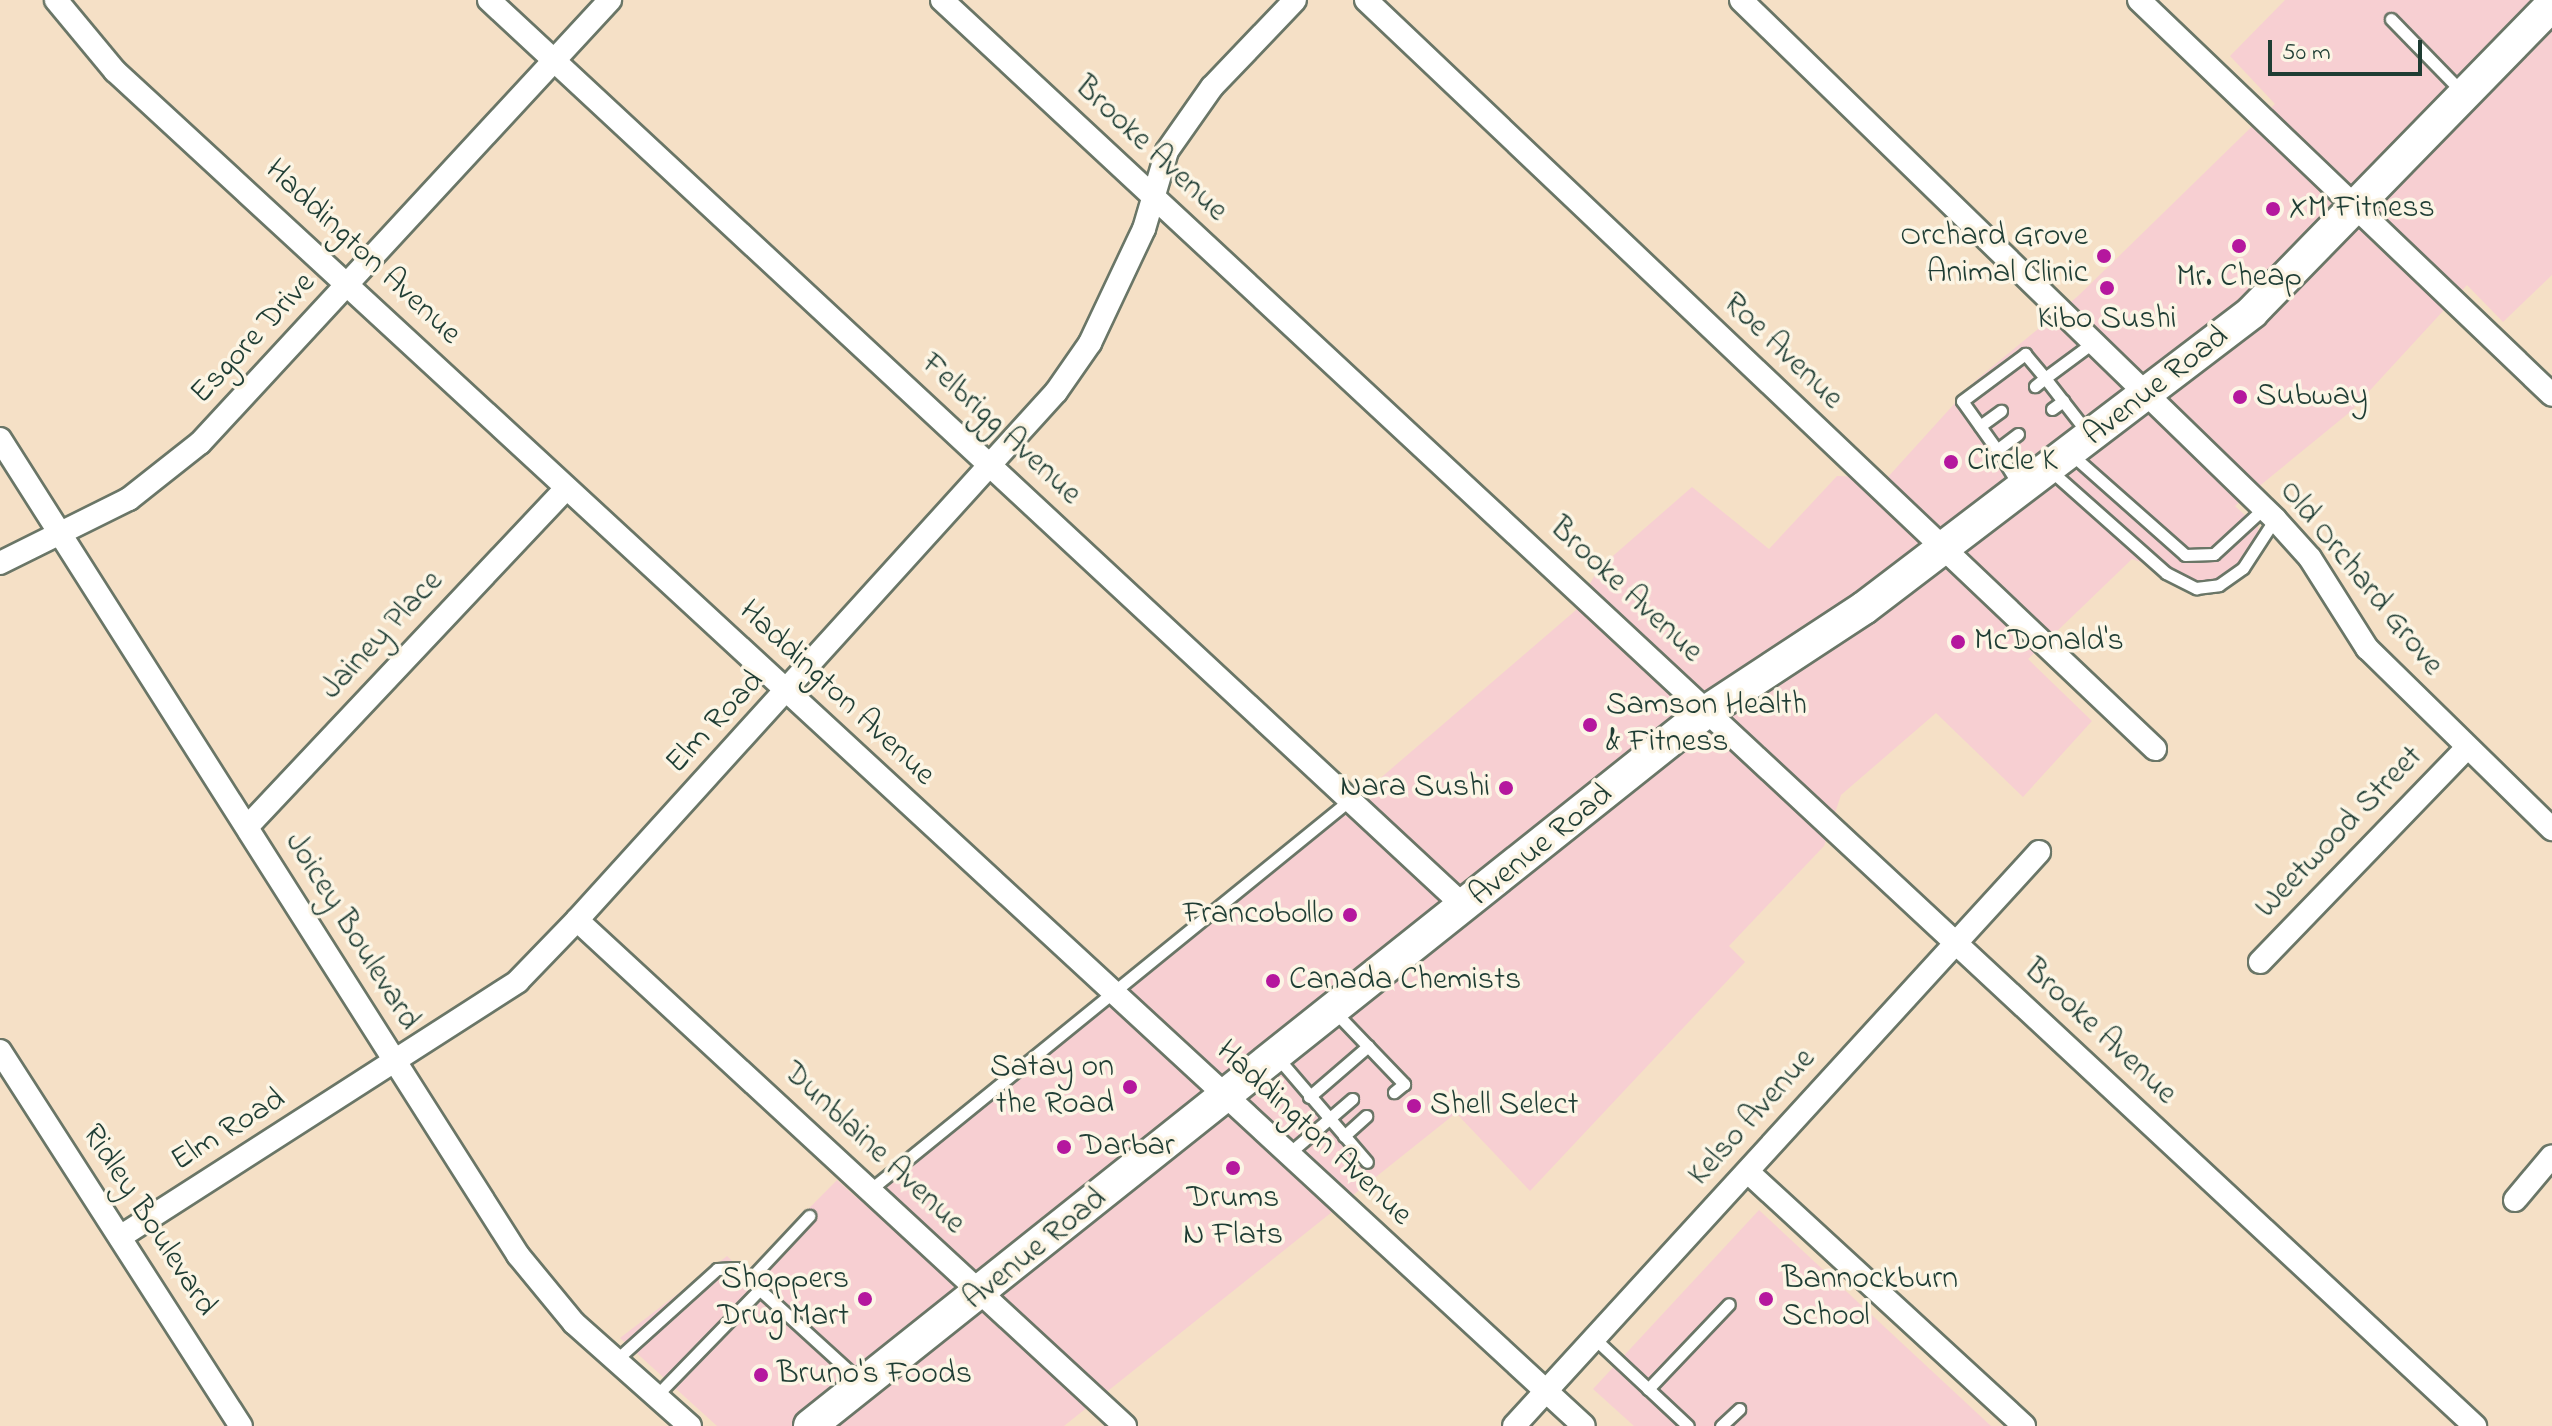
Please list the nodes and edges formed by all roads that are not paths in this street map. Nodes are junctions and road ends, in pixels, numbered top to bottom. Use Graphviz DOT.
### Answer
graph roads {
  1 [pos="56,0"];
  2 [pos="489,0"];
  3 [pos="610,0"];
  4 [pos="942,0"];
  5 [pos="1295,0"];
  6 [pos="1366,0"];
  7 [pos="1741,0"];
  8 [pos="2139,0"];
  9 [pos="2552,5"];
  10 [pos="2391,19"];
  11 [pos="554,60"];
  12 [pos="2465,95"];
  13 [pos="1154,197"];
  14 [pos="2357,209"];
  15 [pos="350,284"];
  16 [pos="2095,341"];
  17 [pos="2045,378"];
  18 [pos="2035,386"];
  19 [pos="2150,395"];
  20 [pos="2552,395"];
  21 [pos="2063,401"];
  22 [pos="2052,409"];
  23 [pos="2001,411"];
  24 [pos="1980,426"];
  25 [pos="2018,434"];
  26 [pos="0,439"];
  27 [pos="1997,450"];
  28 [pos="2071,454"];
  29 [pos="990,465"];
  30 [pos="566,488"];
  31 [pos="2023,490"];
  32 [pos="2270,513"];
  33 [pos="55,534"];
  34 [pos="1941,549"];
  35 [pos="0,563"];
  36 [pos="787,693"];
  37 [pos="1707,711"];
  38 [pos="2155,749"];
  39 [pos="2466,749"];
  40 [pos="1352,798"];
  41 [pos="247,827"];
  42 [pos="2552,829"];
  43 [pos="2039,852"];
  44 [pos="1466,908"];
  45 [pos="577,920"];
  46 [pos="1956,943"];
  47 [pos="2260,962"];
  48 [pos="1112,990"];
  49 [pos="1335,1011"];
  50 [pos="1368,1046"];
  51 [pos="0,1051"];
  52 [pos="1277,1057"];
  53 [pos="395,1062"];
  54 [pos="1394,1092"];
  55 [pos="1309,1097"];
  56 [pos="1226,1098"];
  57 [pos="1352,1099"];
  58 [pos="1366,1116"];
  59 [pos="1328,1118"];
  60 [pos="1344,1136"];
  61 [pos="1287,1155"];
  62 [pos="2552,1156"];
  63 [pos="1367,1162"];
  64 [pos="1748,1172"];
  65 [pos="871,1189"];
  66 [pos="2515,1200"];
  67 [pos="809,1216"];
  68 [pos="120,1237"];
  69 [pos="749,1280"];
  70 [pos="760,1289"];
  71 [pos="984,1292"];
  72 [pos="1729,1304"];
  73 [pos="1595,1339"];
  74 [pos="616,1360"];
  75 [pos="864,1385"];
  76 [pos="1648,1389"];
  77 [pos="1547,1391"];
  78 [pos="656,1396"];
  79 [pos="1739,1409"];
  80 [pos="241,1426"];
  81 [pos="690,1426"];
  82 [pos="810,1426"];
  83 [pos="1125,1426"];
  84 [pos="1514,1426"];
  85 [pos="1584,1426"];
  86 [pos="1688,1426"];
  87 [pos="1721,1426"];
  88 [pos="2024,1426"];
  89 [pos="2475,1426"];
  1 -- 15 [label="street, Haddington Avenue"];
  2 -- 11 [label="street, Felbrigg Avenue"];
  3 -- 11 [label="street, Esgore Drive"];
  4 -- 13 [label="street, Brooke Avenue"];
  5 -- 13 [label="street, Elm Road"];
  6 -- 34 [label="street, Roe Avenue"];
  7 -- 16 [label="street, Old Orchard Grove"];
  8 -- 14 [label="street"];
  9 -- 12 [label="main road, Avenue Road"];
  10 -- 12 [label="lane"];
  11 -- 15 [label="street, Esgore Drive"];
  11 -- 29 [label="street, Felbrigg Avenue"];
  12 -- 14 [label="main road, Avenue Road"];
  13 -- 29 [label="street, Elm Road"];
  13 -- 37 [label="street, Brooke Avenue"];
  14 -- 19 [label="main road, Avenue Road"];
  14 -- 20 [label="street"];
  15 -- 30 [label="street, Haddington Avenue"];
  15 -- 33 [label="street, Esgore Drive"];
  16 -- 17 [label="lane"];
  16 -- 19 [label="street, Old Orchard Grove"];
  17 -- 18 [label="lane"];
  17 -- 21 [label="lane"];
  17 -- 24 [label="lane"];
  19 -- 28 [label="main road, Avenue Road"];
  19 -- 32 [label="street, Old Orchard Grove"];
  21 -- 22 [label="lane"];
  21 -- 28 [label="lane"];
  23 -- 24 [label="lane"];
  24 -- 27 [label="lane"];
  25 -- 27 [label="lane"];
  26 -- 33 [label="street, Joicey Boulevard"];
  27 -- 31 [label="lane"];
  28 -- 31 [label="main road, Avenue Road"];
  28 -- 32 [label="lane"];
  28 -- 32 [label="lane"];
  29 -- 36 [label="street, Elm Road"];
  29 -- 40 [label="street, Felbrigg Avenue"];
  30 -- 36 [label="street, Haddington Avenue"];
  30 -- 41 [label="street, Jainey Place"];
  31 -- 34 [label="main road, Avenue Road"];
  32 -- 39 [label="street, Old Orchard Grove"];
  33 -- 35 [label="street, Esgore Drive"];
  33 -- 41 [label="street, Joicey Boulevard"];
  34 -- 37 [label="main road, Avenue Road"];
  34 -- 38 [label="street, Roe Avenue"];
  36 -- 45 [label="street, Elm Road"];
  36 -- 48 [label="street, Haddington Avenue"];
  37 -- 44 [label="main road, Avenue Road"];
  37 -- 46 [label="street, Brooke Avenue"];
  39 -- 42 [label="street, Old Orchard Grove"];
  39 -- 47 [label="street, Weetwood Street"];
  40 -- 44 [label="street, Felbrigg Avenue"];
  40 -- 48 [label="lane"];
  41 -- 53 [label="street, Joicey Boulevard"];
  43 -- 46 [label="street, Kelso Avenue"];
  44 -- 49 [label="main road, Avenue Road"];
  45 -- 53 [label="street, Elm Road"];
  45 -- 65 [label="street, Dunblaine Avenue"];
  46 -- 64 [label="street, Kelso Avenue"];
  46 -- 89 [label="street, Brooke Avenue"];
  48 -- 56 [label="street, Haddington Avenue"];
  48 -- 65 [label="lane"];
  49 -- 50 [label="lane"];
  49 -- 52 [label="main road, Avenue Road"];
  50 -- 54 [label="lane"];
  50 -- 55 [label="lane"];
  51 -- 68 [label="street, Ridley Boulevard"];
  52 -- 55 [label="lane"];
  52 -- 56 [label="main road, Avenue Road"];
  53 -- 68 [label="street, Elm Road"];
  53 -- 74 [label="street, Joicey Boulevard"];
  55 -- 59 [label="lane"];
  56 -- 61 [label="street, Haddington Avenue"];
  56 -- 71 [label="main road, Avenue Road"];
  57 -- 59 [label="lane"];
  58 -- 60 [label="lane"];
  59 -- 60 [label="lane"];
  59 -- 61 [label="lane"];
  60 -- 63 [label="lane"];
  61 -- 77 [label="street, Haddington Avenue"];
  62 -- 66 [label="street"];
  64 -- 73 [label="street, Kelso Avenue"];
  64 -- 88 [label="street"];
  65 -- 71 [label="street, Dunblaine Avenue"];
  67 -- 69 [label="lane"];
  68 -- 80 [label="street, Ridley Boulevard"];
  69 -- 70 [label="lane"];
  69 -- 74 [label="lane"];
  70 -- 75 [label="lane"];
  70 -- 78 [label="lane"];
  71 -- 75 [label="main road, Avenue Road"];
  71 -- 83 [label="street, Dunblaine Avenue"];
  72 -- 76 [label="lane"];
  73 -- 76 [label="lane"];
  73 -- 77 [label="street, Kelso Avenue"];
  74 -- 78 [label="street, Joicey Boulevard"];
  75 -- 82 [label="main road, Avenue Road"];
  76 -- 86 [label="lane"];
  77 -- 84 [label="street, Kelso Avenue"];
  77 -- 85 [label="street, Haddington Avenue"];
  78 -- 81 [label="street, Joicey Boulevard"];
  79 -- 87 [label="lane"];
}
